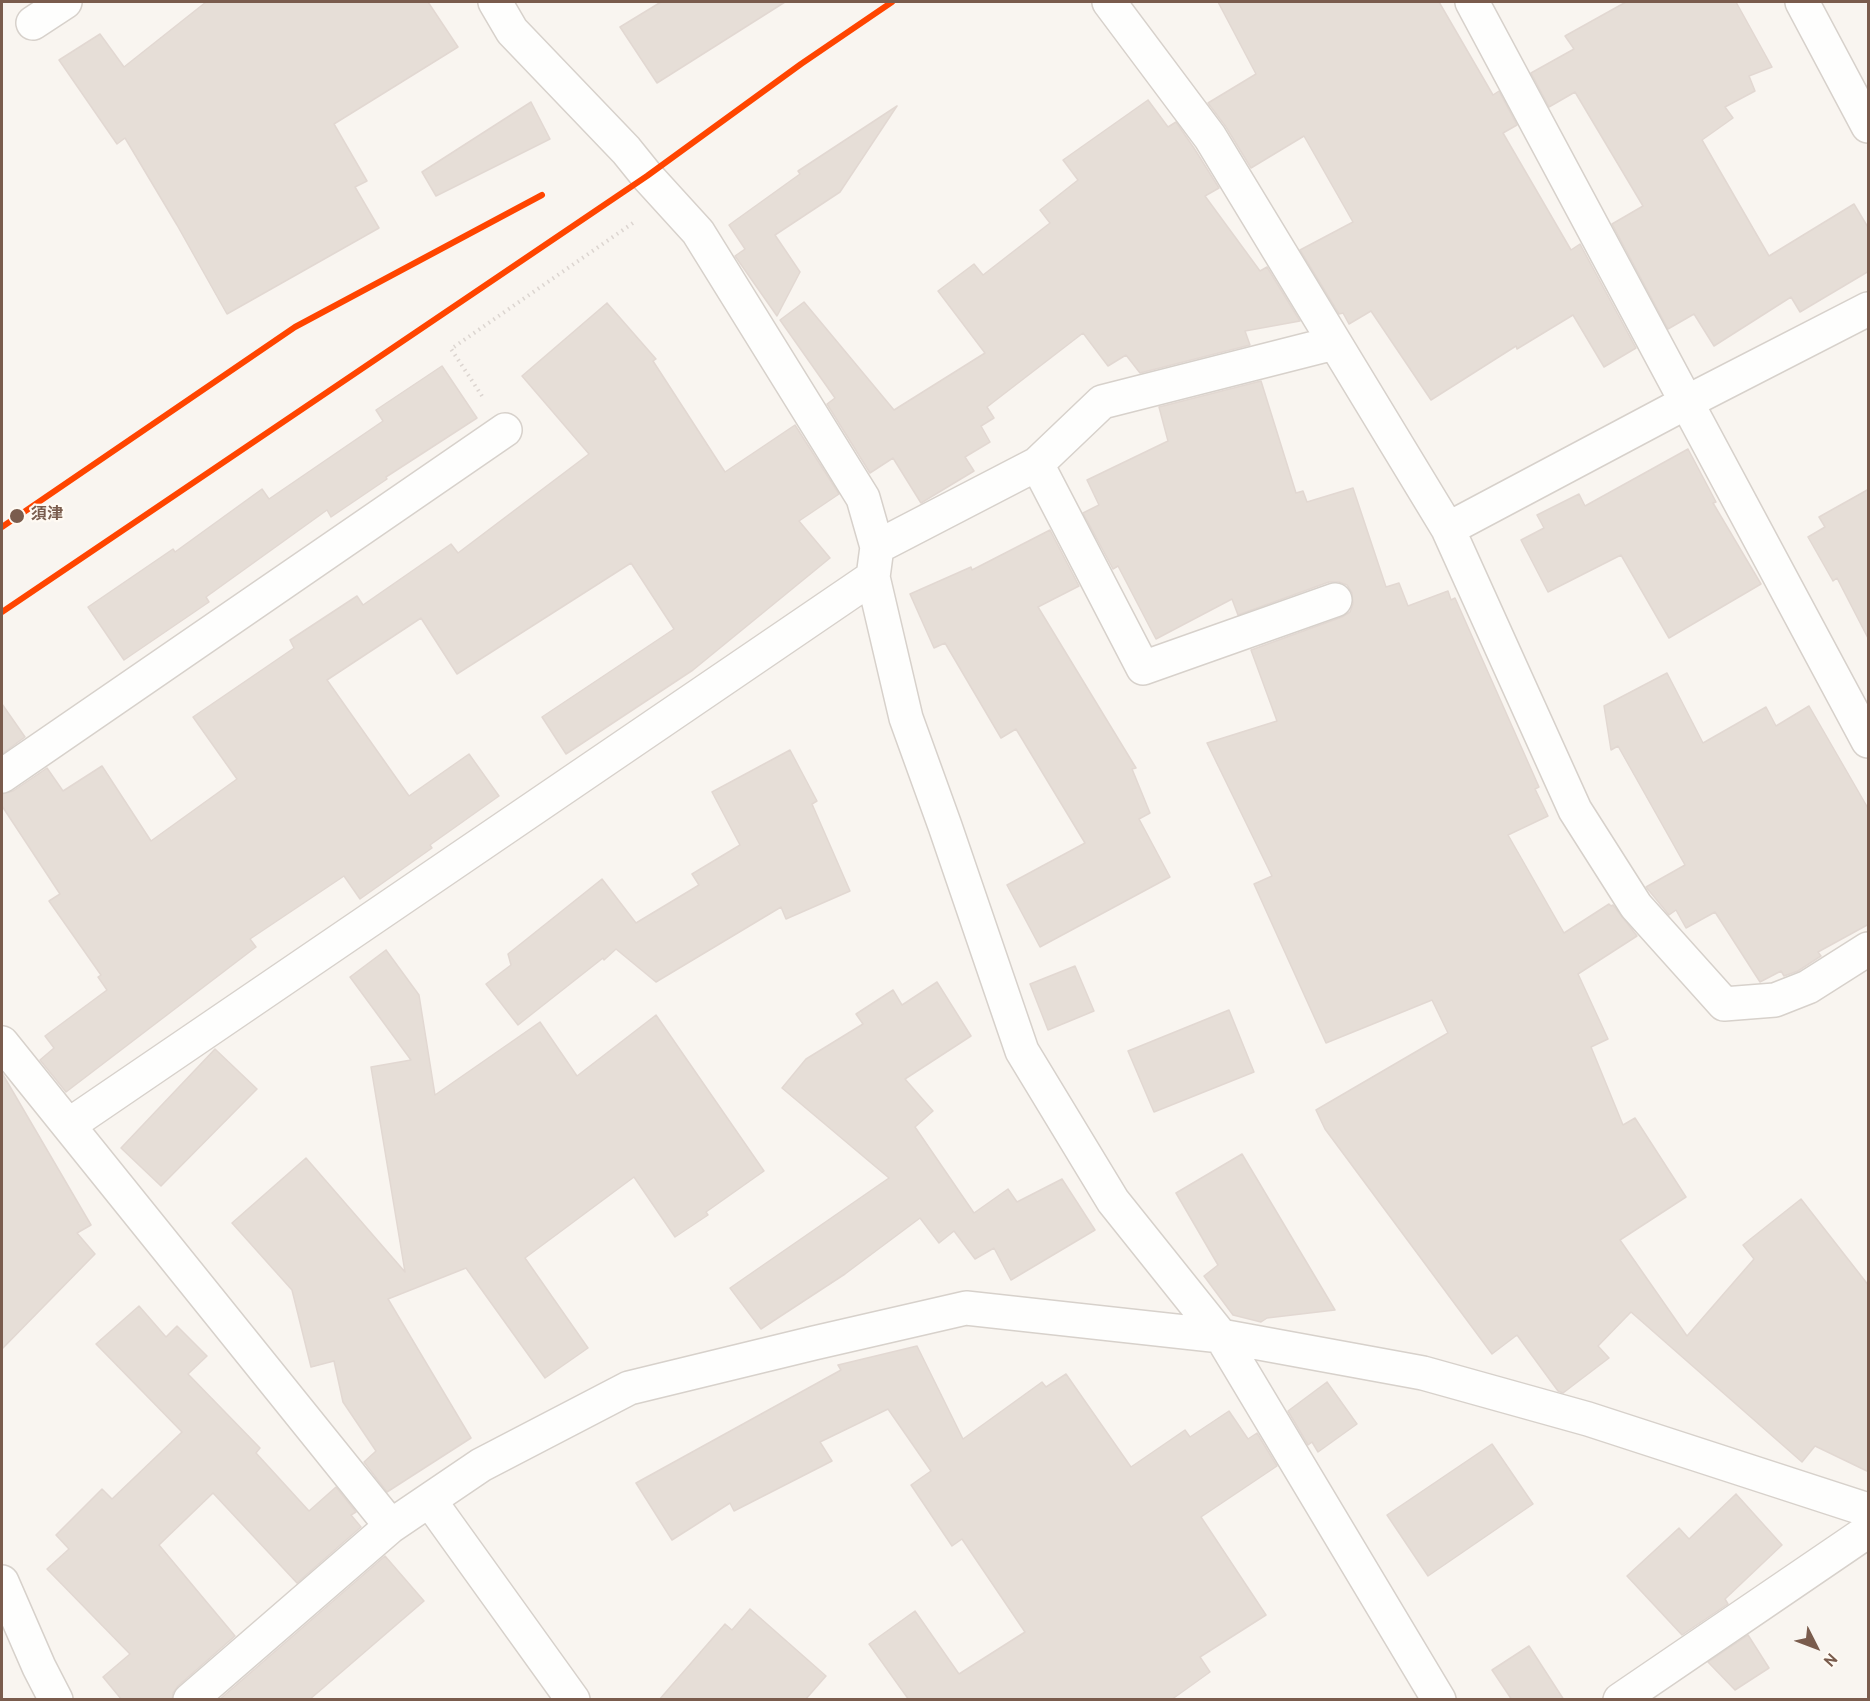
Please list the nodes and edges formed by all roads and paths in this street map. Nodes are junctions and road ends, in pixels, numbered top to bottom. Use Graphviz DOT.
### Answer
graph roads {
  1 [pos="65,2"];
  2 [pos="495,2"];
  3 [pos="1109,2"];
  4 [pos="1472,2"];
  5 [pos="1802,2"];
  6 [pos="33,23"];
  7 [pos="1869,126"];
  8 [pos="668,198"];
  9 [pos="1869,309"];
  10 [pos="1334,343"];
  11 [pos="1687,402"];
  12 [pos="505,430"];
  13 [pos="1037,464"];
  14 [pos="1448,529"];
  15 [pos="875,562"];
  16 [pos="1335,600"];
  17 [pos="1869,741"];
  18 [pos="2,776"];
  19 [pos="1869,949"];
  20 [pos="2,1043"];
  21 [pos="69,1125"];
  22 [pos="1221,1336"];
  23 [pos="430,1501"];
  24 [pos="1869,1509"];
  25 [pos="391,1526"];
  26 [pos="1869,1530"];
  27 [pos="2,1582"];
  28 [pos="56,1700"];
  29 [pos="190,1700"];
  30 [pos="573,1700"];
  31 [pos="1440,1700"];
  32 [pos="1620,1700"];
  1 -- 6 [label="street"];
  2 -- 8 [label="street"];
  3 -- 10 [label="street"];
  4 -- 11 [label="street"];
  5 -- 7 [label="street"];
  8 -- 12 [label="path"];
  8 -- 15 [label="street"];
  9 -- 11 [label="street"];
  10 -- 13 [label="street"];
  10 -- 14 [label="street"];
  11 -- 14 [label="street"];
  11 -- 17 [label="street"];
  12 -- 18 [label="street"];
  13 -- 15 [label="street"];
  13 -- 16 [label="street"];
  14 -- 19 [label="street"];
  15 -- 21 [label="street"];
  15 -- 22 [label="street"];
  20 -- 21 [label="street"];
  21 -- 25 [label="street"];
  22 -- 23 [label="street"];
  22 -- 24 [label="street"];
  22 -- 31 [label="street"];
  23 -- 25 [label="street"];
  23 -- 30 [label="street"];
  25 -- 29 [label="street"];
  26 -- 32 [label="street"];
  27 -- 28 [label="street"];
}
